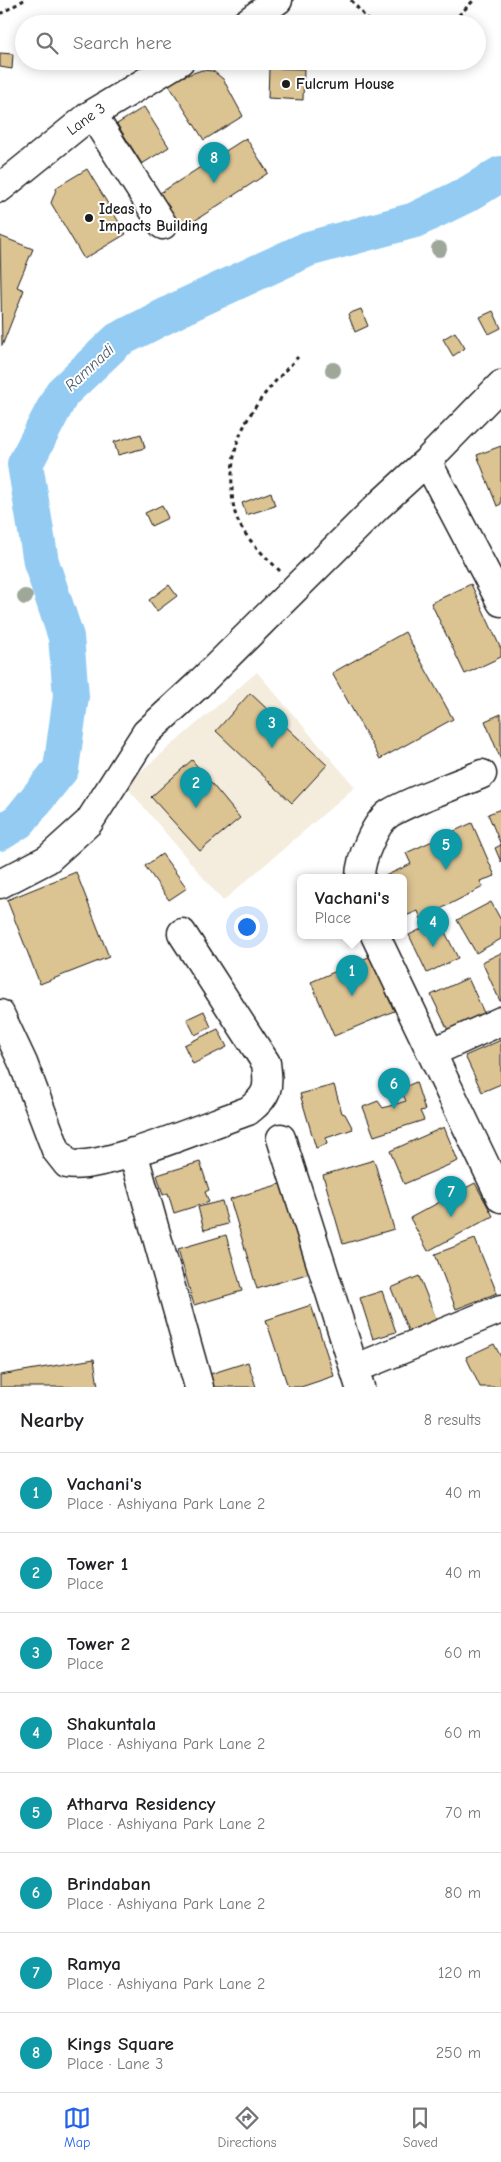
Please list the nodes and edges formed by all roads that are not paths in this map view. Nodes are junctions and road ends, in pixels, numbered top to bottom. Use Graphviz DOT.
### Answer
graph roads {
  1 [pos="278,0"];
  2 [pos="257,15"];
  3 [pos="165,70"];
  4 [pos="92,114"];
  5 [pos="0,188"];
  6 [pos="163,225"];
  7 [pos="501,385"];
  8 [pos="427,461"];
  9 [pos="501,602"];
  10 [pos="482,774"];
  11 [pos="360,874"];
  12 [pos="0,884"];
  13 [pos="182,933"];
  14 [pos="377,939"];
  15 [pos="0,1014"];
  16 [pos="501,1020"];
  17 [pos="431,1049"];
  18 [pos="281,1138"];
  19 [pos="133,1152"];
  20 [pos="501,1198"];
  21 [pos="501,1309"];
  22 [pos="357,1378"];
  23 [pos="200,1387"];
  1 -- 2 [label="street"];
  3 -- 4 [label="street, Lane 3"];
  4 -- 5 [label="street, Lane 3"];
  4 -- 6 [label="street"];
  7 -- 8 [label="street"];
  8 -- 9 [label="street"];
  8 -- 12 [label="street"];
  10 -- 11 [label="street"];
  13 -- 19 [label="street"];
  14 -- 17 [label="street"];
  15 -- 19 [label="street"];
  16 -- 17 [label="street"];
  17 -- 20 [label="street"];
  18 -- 22 [label="street"];
  19 -- 23 [label="street"];
  21 -- 22 [label="street"];
}
